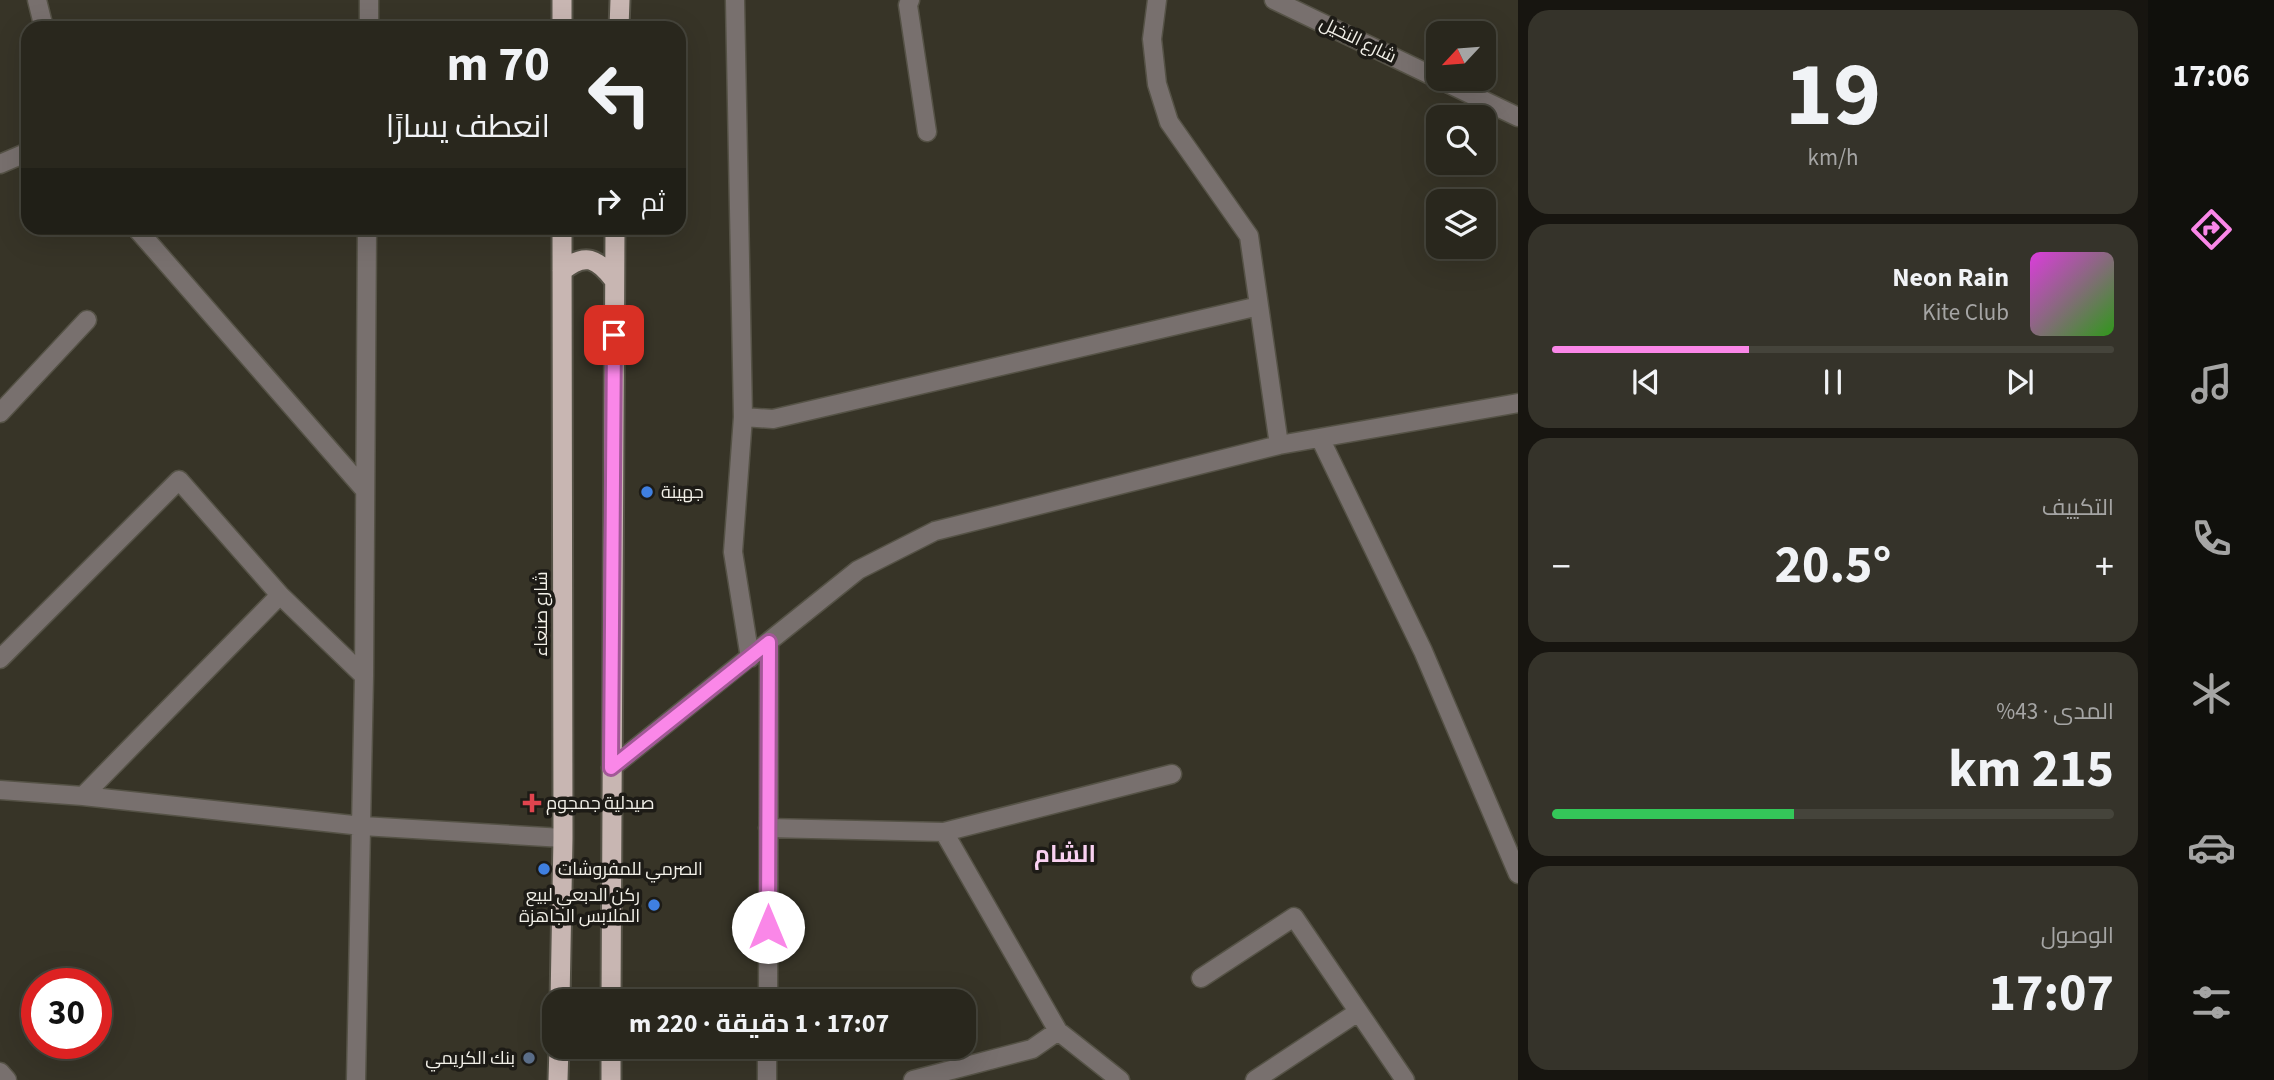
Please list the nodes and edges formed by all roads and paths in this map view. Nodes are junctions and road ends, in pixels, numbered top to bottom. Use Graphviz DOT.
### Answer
graph roads {
  1 [pos="37,0"];
  2 [pos="369,0"];
  3 [pos="562,0"];
  4 [pos="620,0"];
  5 [pos="735,0"];
  6 [pos="910,0"];
  7 [pos="1157,0"];
  8 [pos="1274,0"];
  9 [pos="42,21"];
  10 [pos="369,21"];
  11 [pos="562,21"];
  12 [pos="619,21"];
  13 [pos="1518,117"];
  14 [pos="927,132"];
  15 [pos="21,155"];
  16 [pos="0,164"];
  17 [pos="142,235"];
  18 [pos="367,235"];
  19 [pos="562,235"];
  20 [pos="615,235"];
  21 [pos="562,271"];
  22 [pos="614,281"];
  23 [pos="1259,306"];
  24 [pos="87,320"];
  25 [pos="1518,403"];
  26 [pos="0,413"];
  27 [pos="743,417"];
  28 [pos="1320,438"];
  29 [pos="1279,445"];
  30 [pos="365,489"];
  31 [pos="280,595"];
  32 [pos="769,642"];
  33 [pos="750,658"];
  34 [pos="0,659"];
  35 [pos="364,676"];
  36 [pos="611,768"];
  37 [pos="1172,774"];
  38 [pos="0,790"];
  39 [pos="83,796"];
  40 [pos="362,826"];
  41 [pos="768,828"];
  42 [pos="944,832"];
  43 [pos="563,838"];
  44 [pos="1517,865"];
  45 [pos="1200,978"];
  46 [pos="560,989"];
  47 [pos="611,989"];
  48 [pos="768,989"];
  49 [pos="1358,1012"];
  50 [pos="1058,1031"];
  51 [pos="559,1059"];
  52 [pos="611,1059"];
  53 [pos="767,1059"];
  54 [pos="0,1072"];
  55 [pos="8,1080"];
  56 [pos="356,1080"];
  57 [pos="558,1080"];
  58 [pos="611,1080"];
  59 [pos="767,1080"];
  60 [pos="913,1080"];
  61 [pos="1121,1080"];
  62 [pos="1255,1080"];
  63 [pos="1405,1080"];
  1 -- 9 [label="street"];
  2 -- 10 [label="street"];
  3 -- 11 [label="highway"];
  4 -- 12 [label="highway"];
  5 -- 27 [label="street"];
  6 -- 14 [label="street"];
  7 -- 23 [label="street"];
  8 -- 13 [label="street, شارع النخيل"];
  15 -- 16 [label="street"];
  17 -- 30 [label="street"];
  18 -- 30 [label="street"];
  19 -- 21 [label="highway, شارع صنعاء"];
  20 -- 22 [label="highway"];
  21 -- 22 [label="highway"];
  21 -- 43 [label="highway, شارع صنعاء"];
  22 -- 36 [label="highway"];
  23 -- 27 [label="street"];
  23 -- 29 [label="street"];
  24 -- 26 [label="street"];
  25 -- 28 [label="street"];
  27 -- 33 [label="street"];
  28 -- 29 [label="street"];
  28 -- 44 [label="street"];
  29 -- 32 [label="street"];
  30 -- 35 [label="street"];
  31 -- 34 [label="street"];
  31 -- 35 [label="street"];
  31 -- 39 [label="street"];
  32 -- 33 [label="street"];
  32 -- 41 [label="street"];
  33 -- 36 [label="street"];
  35 -- 40 [label="street"];
  36 -- 47 [label="highway"];
  37 -- 42 [label="street"];
  38 -- 39 [label="street"];
  39 -- 40 [label="street"];
  40 -- 43 [label="street"];
  40 -- 56 [label="street"];
  41 -- 42 [label="street"];
  41 -- 48 [label="street"];
  42 -- 50 [label="street"];
  43 -- 46 [label="highway, شارع صنعاء"];
  45 -- 49 [label="street"];
  49 -- 62 [label="street"];
  49 -- 63 [label="street"];
  50 -- 60 [label="street"];
  50 -- 61 [label="street"];
  51 -- 57 [label="highway"];
  52 -- 58 [label="highway"];
  53 -- 59 [label="street"];
  54 -- 55 [label="street"];
}
